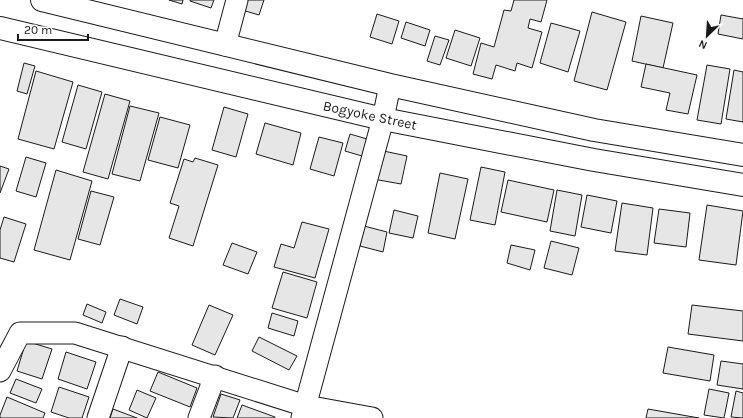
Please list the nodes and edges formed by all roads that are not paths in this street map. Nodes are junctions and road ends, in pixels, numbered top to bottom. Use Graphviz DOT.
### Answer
graph roads {
  1 [pos="42,0"];
  2 [pos="237,0"];
  3 [pos="0,28"];
  4 [pos="224,44"];
  5 [pos="390,85"];
  6 [pos="383,119"];
  7 [pos="743,155"];
  8 [pos="743,185"];
  9 [pos="122,347"];
  10 [pos="0,371"];
  11 [pos="214,376"];
  12 [pos="304,412"];
  13 [pos="98,418"];
  14 [pos="199,418"];
  15 [pos="372,418"];
  1 -- 4 [label="main road"];
  2 -- 4 [label="street"];
  3 -- 6 [label="main road, Bogyoke Street"];
  4 -- 5 [label="main road"];
  5 -- 6 [label="street"];
  5 -- 7 [label="main road"];
  6 -- 8 [label="main road, Bogyoke Street"];
  6 -- 12 [label="street"];
  9 -- 10 [label="street"];
  9 -- 11 [label="street"];
  9 -- 13 [label="street"];
  11 -- 12 [label="street"];
  11 -- 14 [label="street"];
  12 -- 15 [label="street"];
}
